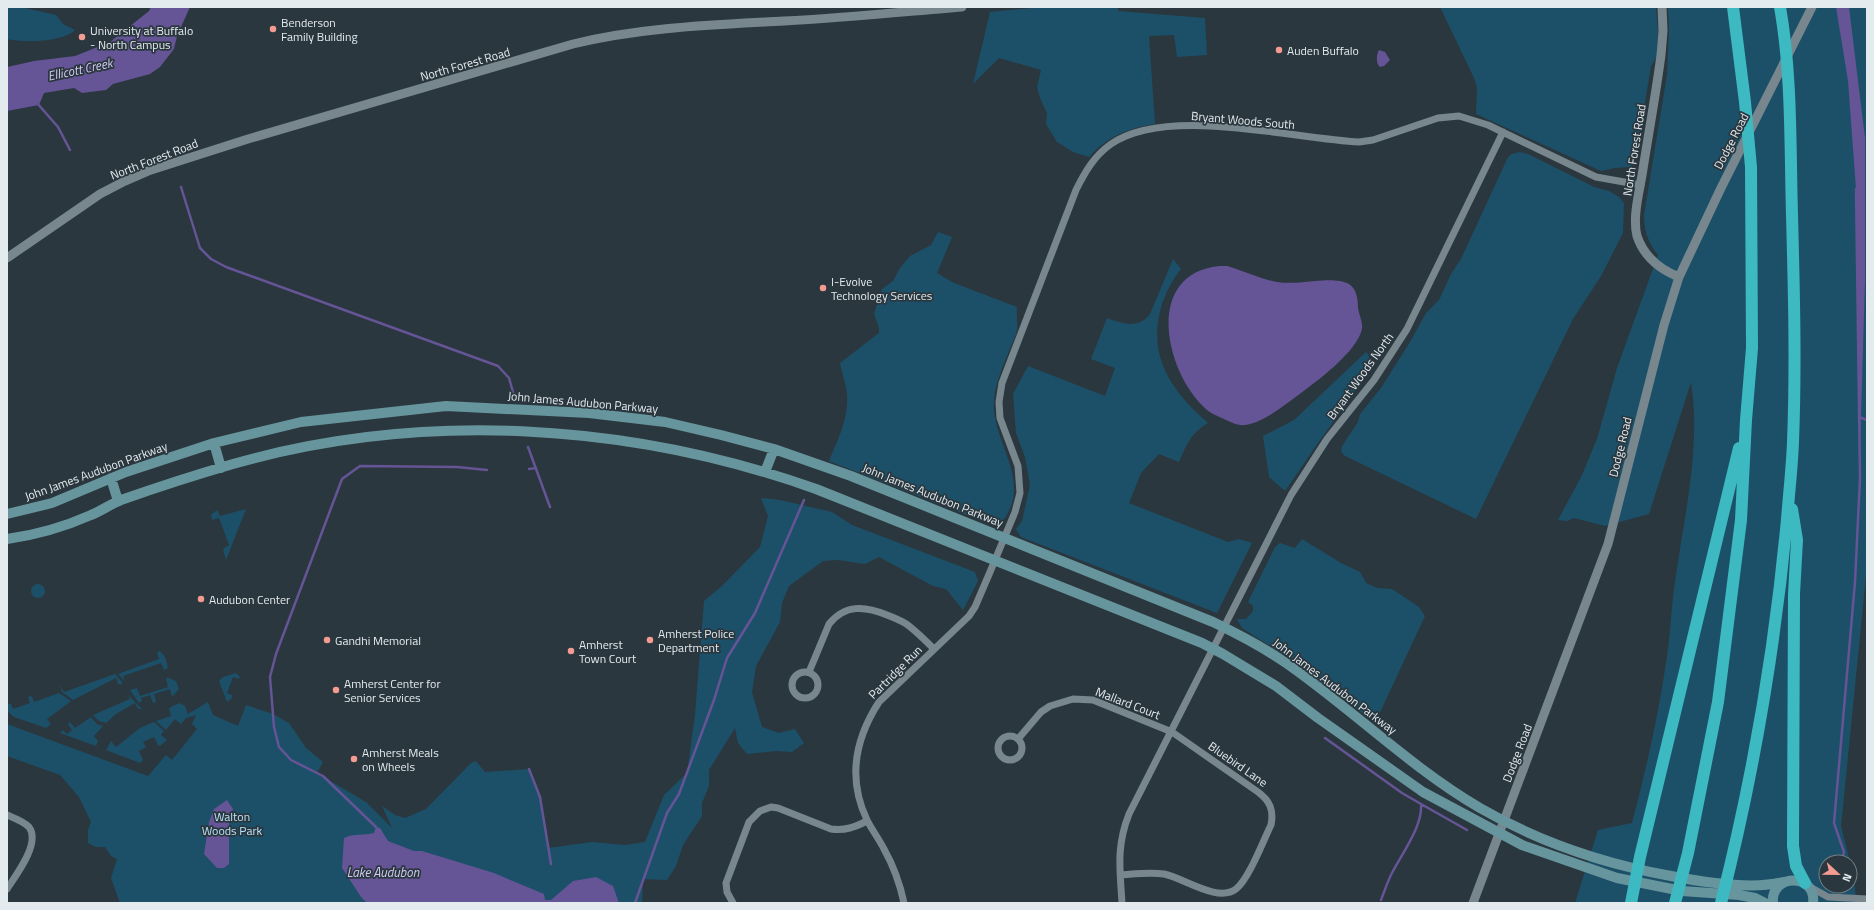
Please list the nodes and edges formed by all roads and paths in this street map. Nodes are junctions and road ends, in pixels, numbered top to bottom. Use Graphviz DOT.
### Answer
graph roads {
  1 [pos="962,7"];
  2 [pos="1662,7"];
  3 [pos="1733,7"];
  4 [pos="1780,7"];
  5 [pos="1812,7"];
  6 [pos="1503,132"];
  7 [pos="1640,185"];
  8 [pos="7,258"];
  9 [pos="1679,277"];
  10 [pos="1746,420"];
  11 [pos="214,443"];
  12 [pos="774,449"];
  13 [pos="221,468"];
  14 [pos="765,472"];
  15 [pos="111,478"];
  16 [pos="1789,488"];
  17 [pos="118,501"];
  18 [pos="7,514"];
  19 [pos="1004,538"];
  20 [pos="7,539"];
  21 [pos="995,560"];
  22 [pos="1224,627"];
  23 [pos="934,649"];
  24 [pos="1213,649"];
  25 [pos="809,672"];
  26 [pos="1172,732"];
  27 [pos="1018,739"];
  28 [pos="7,815"];
  29 [pos="867,821"];
  30 [pos="1504,821"];
  31 [pos="1499,834"];
  32 [pos="1121,875"];
  33 [pos="1636,876"];
  34 [pos="1784,882"];
  35 [pos="1807,885"];
  36 [pos="7,888"];
  37 [pos="1867,899"];
  38 [pos="1857,900"];
  39 [pos="733,903"];
  40 [pos="904,903"];
  41 [pos="1122,903"];
  42 [pos="1473,903"];
  43 [pos="1631,903"];
  44 [pos="1676,903"];
  45 [pos="1721,903"];
  46 [pos="1765,903"];
  47 [pos="1773,903"];
  48 [pos="1813,903"];
  49 [pos="1842,903"];
  1 -- 8 [label="street, North Forest Road"];
  2 -- 7 [label="street, North Forest Road"];
  3 -- 10 [label="highway"];
  4 -- 16 [label="highway"];
  5 -- 9 [label="street, Dodge Road"];
  6 -- 7 [label="street, Bryant Woods South"];
  6 -- 19 [label="street, Bryant Woods South"];
  6 -- 22 [label="street, Bryant Woods North"];
  7 -- 9 [label="street, North Forest Road"];
  9 -- 30 [label="street, Dodge Road"];
  10 -- 33 [label="highway"];
  10 -- 44 [label="highway"];
  11 -- 12 [label="main road, John James Audubon Parkway"];
  11 -- 13 [label="main road"];
  11 -- 15 [label="main road, John James Audubon Parkway"];
  12 -- 14 [label="main road"];
  12 -- 19 [label="main road, John James Audubon Parkway"];
  13 -- 14 [label="main road, John James Audubon Parkway"];
  13 -- 17 [label="main road, John James Audubon Parkway"];
  14 -- 21 [label="main road, John James Audubon Parkway"];
  15 -- 17 [label="main road"];
  15 -- 18 [label="main road, John James Audubon Parkway"];
  16 -- 35 [label="highway"];
  16 -- 45 [label="highway"];
  17 -- 20 [label="main road, John James Audubon Parkway"];
  19 -- 21 [label="street, Bryant Woods South"];
  19 -- 22 [label="main road, John James Audubon Parkway"];
  21 -- 23 [label="street, Partridge Run"];
  21 -- 24 [label="main road, John James Audubon Parkway"];
  22 -- 24 [label="street, Bryant Woods North"];
  22 -- 30 [label="main road, John James Audubon Parkway"];
  23 -- 25 [label="street"];
  23 -- 29 [label="street, Partridge Run"];
  24 -- 26 [label="street"];
  24 -- 31 [label="main road, John James Audubon Parkway"];
  26 -- 27 [label="street, Mallard Court"];
  26 -- 32 [label="street"];
  26 -- 32 [label="street, Bluebird Lane"];
  28 -- 36 [label="street"];
  29 -- 39 [label="street"];
  29 -- 40 [label="street, Partridge Run"];
  30 -- 31 [label="street, Dodge Road"];
  30 -- 33 [label="main road, John James Audubon Parkway"];
  31 -- 33 [label="main road, John James Audubon Parkway"];
  31 -- 42 [label="street, Dodge Road"];
  32 -- 41 [label="street"];
  33 -- 34 [label="main road, John James Audubon Parkway"];
  33 -- 43 [label="highway"];
  33 -- 46 [label="main road, John James Audubon Parkway"];
  34 -- 35 [label="main road, John James Audubon Parkway"];
  34 -- 47 [label="main road"];
  35 -- 38 [label="street"];
  35 -- 48 [label="main road"];
  37 -- 38 [label="street"];
  38 -- 49 [label="street"];
}
